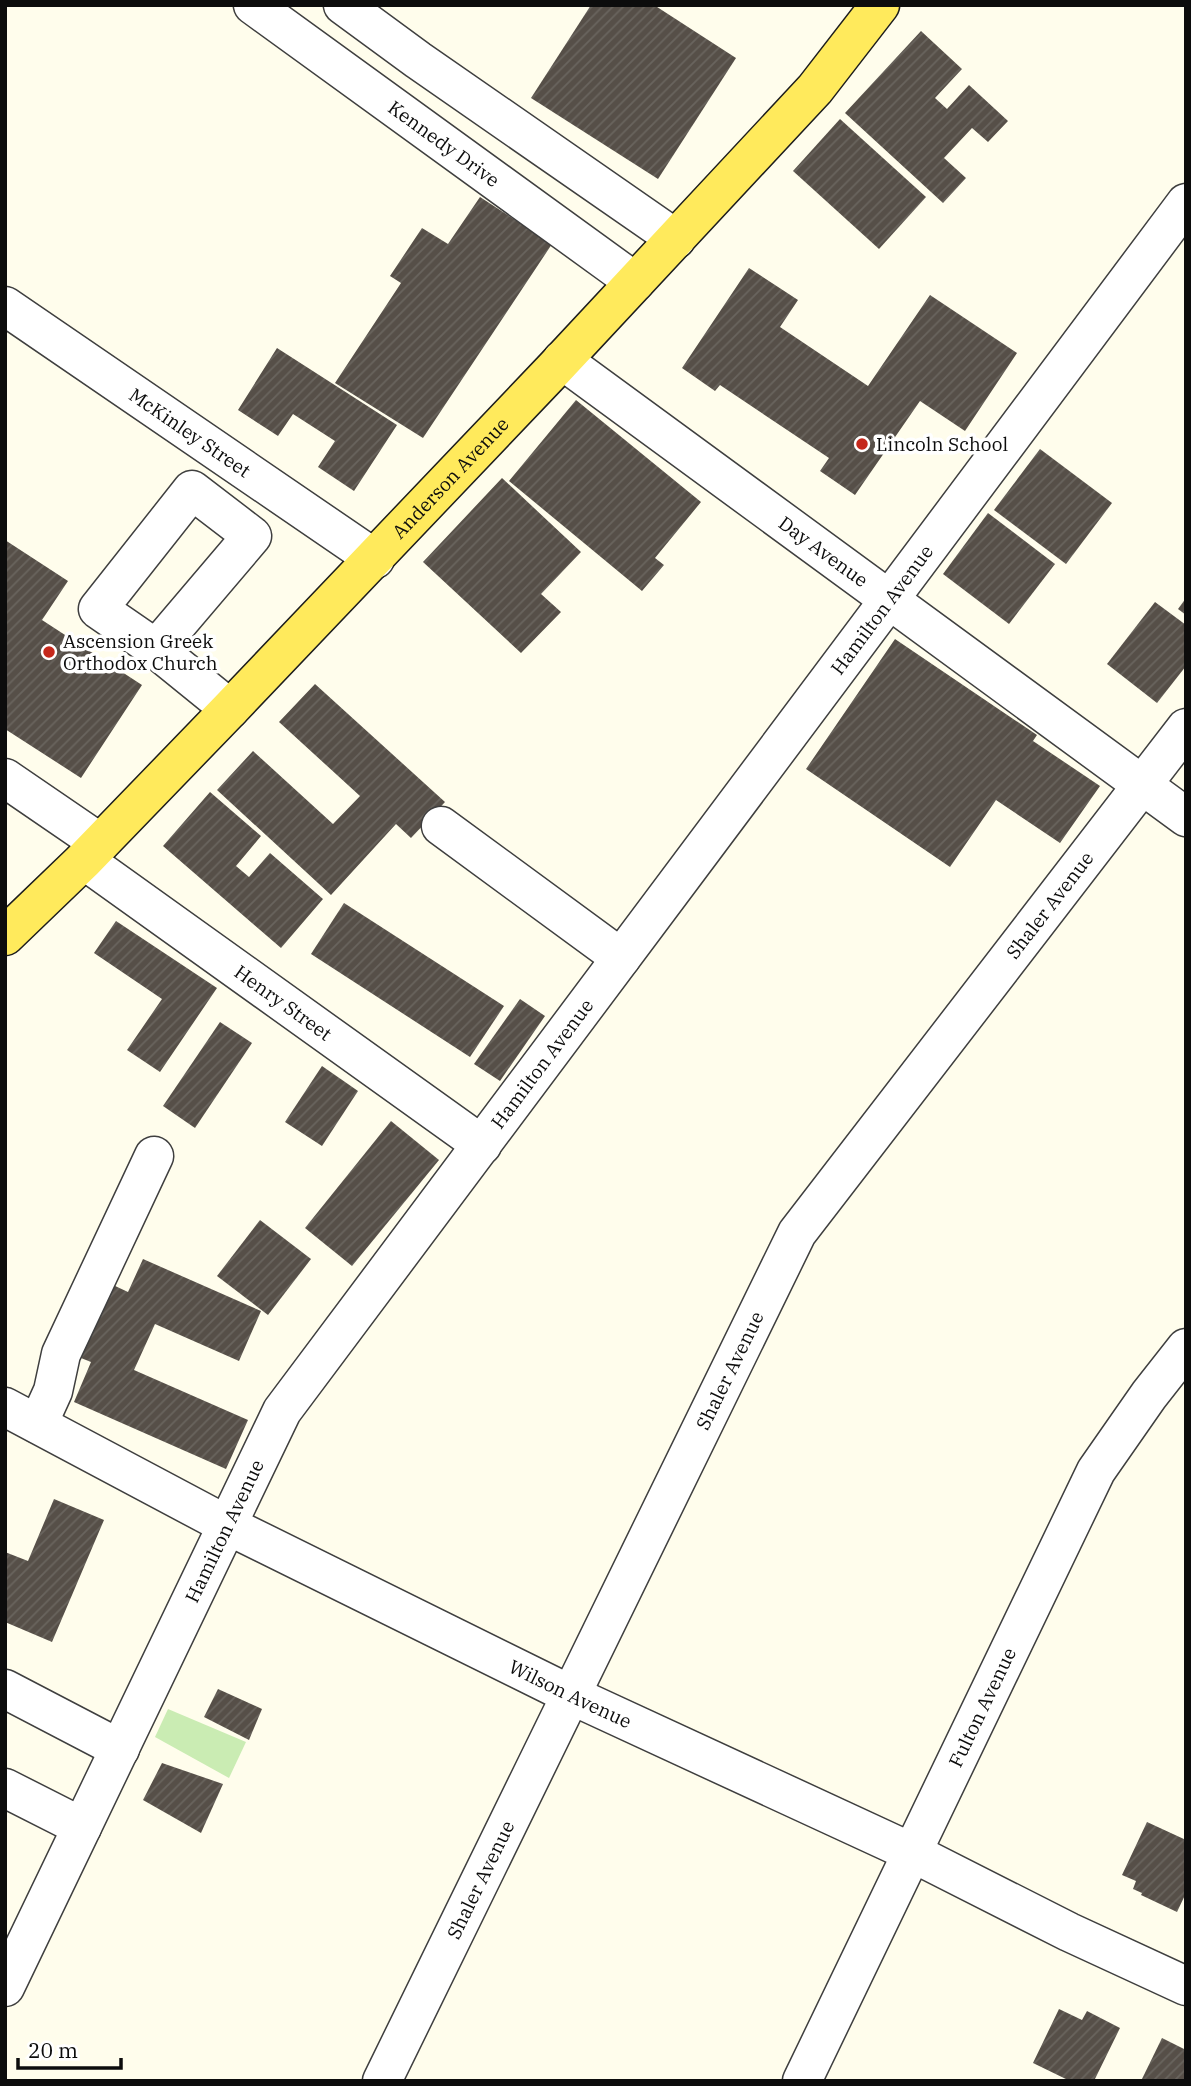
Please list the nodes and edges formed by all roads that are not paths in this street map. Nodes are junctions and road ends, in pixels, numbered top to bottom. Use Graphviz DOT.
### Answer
graph roads {
  1 [pos="253,5"];
  2 [pos="343,5"];
  3 [pos="880,5"];
  4 [pos="442,76"];
  5 [pos="413,121"];
  6 [pos="1186,203"];
  7 [pos="676,239"];
  8 [pos="635,282"];
  9 [pos="5,306"];
  10 [pos="562,360"];
  11 [pos="375,559"];
  12 [pos="889,599"];
  13 [pos="156,649"];
  14 [pos="230,709"];
  15 [pos="1186,728"];
  16 [pos="5,778"];
  17 [pos="1142,784"];
  18 [pos="1186,817"];
  19 [pos="441,826"];
  20 [pos="92,851"];
  21 [pos="5,936"];
  22 [pos="621,958"];
  23 [pos="482,1145"];
  24 [pos="154,1156"];
  25 [pos="1186,1348"];
  26 [pos="22,1416"];
  27 [pos="227,1525"];
  28 [pos="5,1689"];
  29 [pos="571,1695"];
  30 [pos="120,1749"];
  31 [pos="5,1788"];
  32 [pos="82,1827"];
  33 [pos="913,1853"];
  34 [pos="1186,1986"];
  35 [pos="5,1987"];
  36 [pos="382,2081"];
  37 [pos="802,2081"];
  1 -- 5 [label="street, Kennedy Drive"];
  2 -- 4 [label="street"];
  3 -- 7 [label="main road, Anderson Avenue"];
  4 -- 5 [label="street"];
  4 -- 7 [label="street"];
  5 -- 8 [label="street, Kennedy Drive"];
  6 -- 12 [label="street, Hamilton Avenue"];
  7 -- 8 [label="main road, Anderson Avenue"];
  8 -- 10 [label="main road, Anderson Avenue"];
  9 -- 11 [label="street, McKinley Street"];
  10 -- 11 [label="main road, Anderson Avenue"];
  10 -- 12 [label="street, Day Avenue"];
  11 -- 14 [label="main road, Anderson Avenue"];
  12 -- 17 [label="street, Day Avenue"];
  12 -- 22 [label="street, Hamilton Avenue"];
  13 -- 14 [label="street"];
  14 -- 20 [label="main road, Anderson Avenue"];
  15 -- 17 [label="street, Shaler Avenue"];
  16 -- 20 [label="street, Henry Street"];
  17 -- 18 [label="street, Day Avenue"];
  17 -- 29 [label="street, Shaler Avenue"];
  19 -- 22 [label="street"];
  20 -- 21 [label="main road, Anderson Avenue"];
  20 -- 23 [label="street, Henry Street"];
  22 -- 23 [label="street, Hamilton Avenue"];
  23 -- 27 [label="street, Hamilton Avenue"];
  24 -- 26 [label="street"];
  25 -- 33 [label="street, Fulton Avenue"];
  26 -- 27 [label="street, Wilson Avenue"];
  27 -- 29 [label="street, Wilson Avenue"];
  27 -- 30 [label="street, Hamilton Avenue"];
  28 -- 30 [label="street"];
  29 -- 33 [label="street, Wilson Avenue"];
  29 -- 36 [label="street, Shaler Avenue"];
  30 -- 32 [label="street, Hamilton Avenue"];
  31 -- 32 [label="street"];
  32 -- 35 [label="street, Hamilton Avenue"];
  33 -- 34 [label="street, Wilson Avenue"];
  33 -- 37 [label="street, Fulton Avenue"];
}
